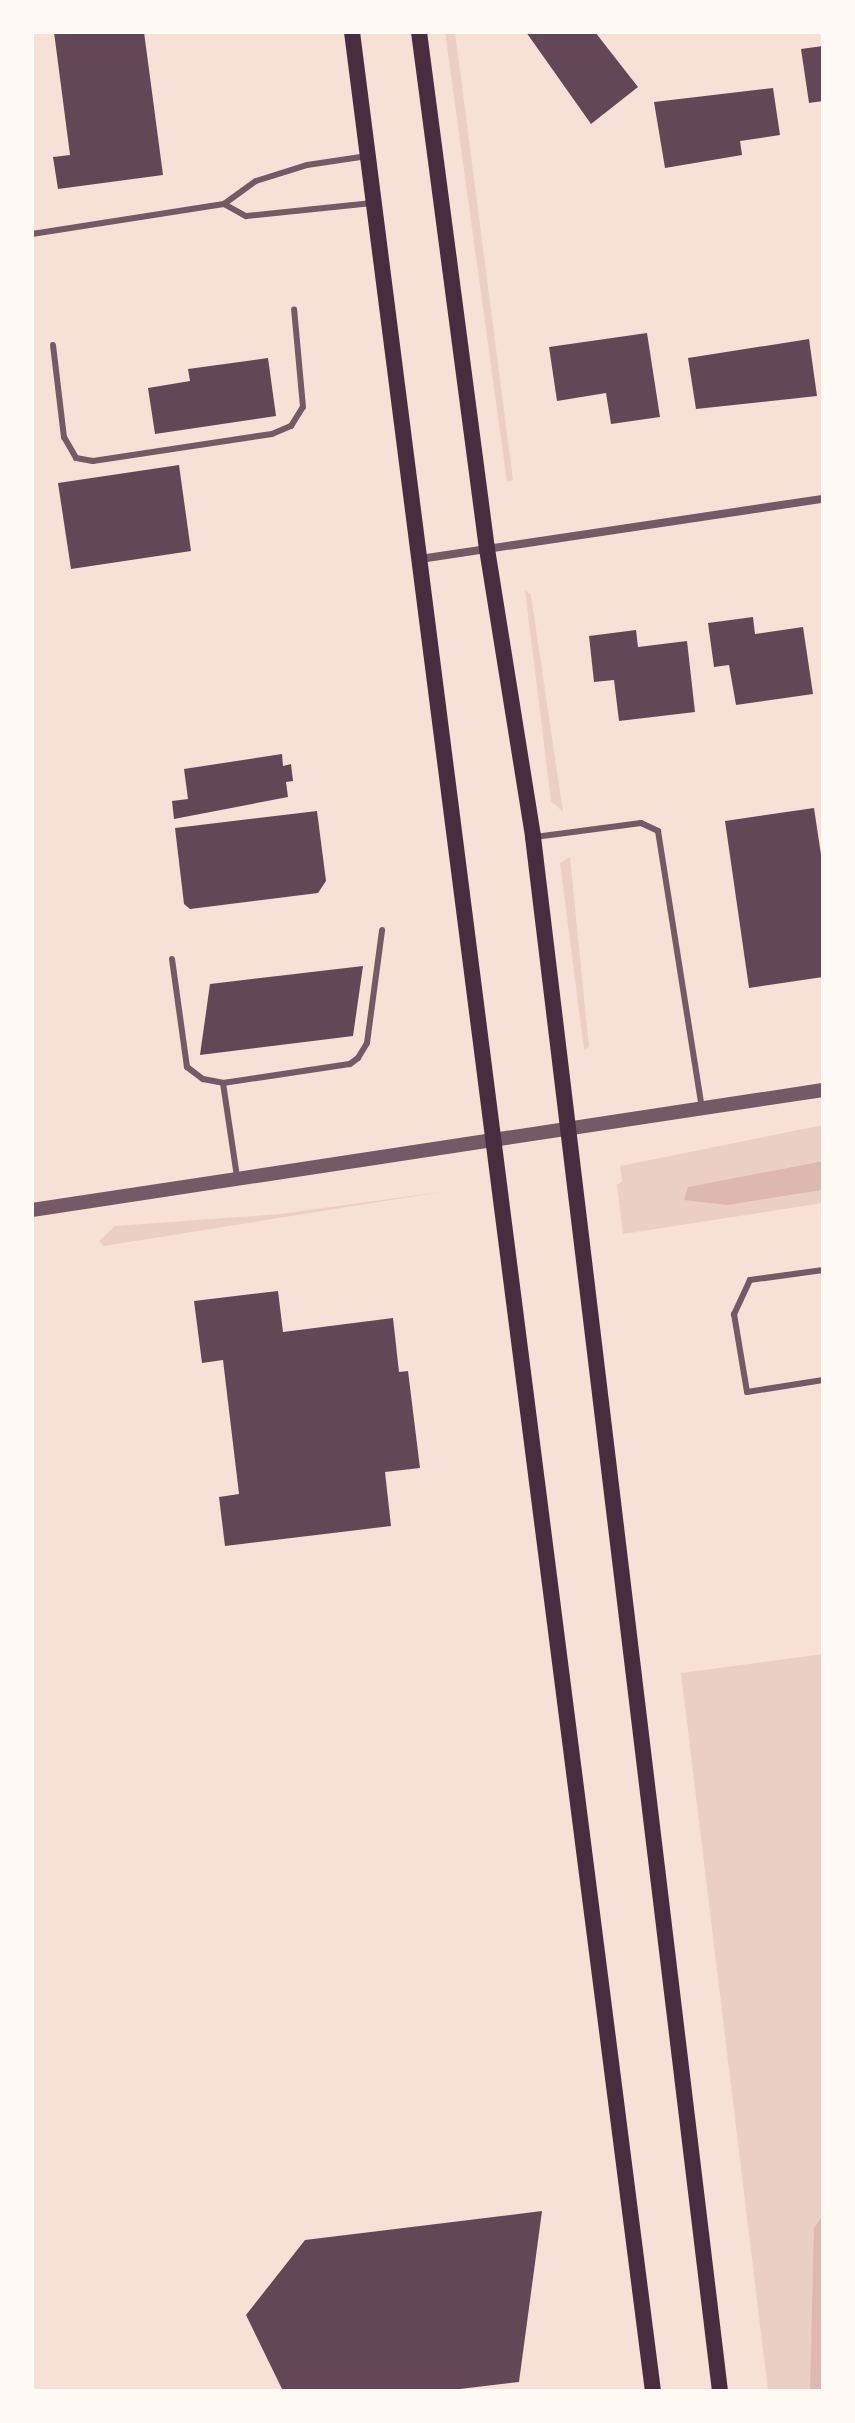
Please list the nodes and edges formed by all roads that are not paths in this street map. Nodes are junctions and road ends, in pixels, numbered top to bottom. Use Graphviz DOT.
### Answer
graph roads {
  1 [pos="352,32"];
  2 [pos="419,32"];
  3 [pos="368,156"];
  4 [pos="374,203"];
  5 [pos="224,204"];
  6 [pos="32,234"];
  7 [pos="294,309"];
  8 [pos="53,345"];
  9 [pos="823,499"];
  10 [pos="487,549"];
  11 [pos="420,559"];
  12 [pos="533,837"];
  13 [pos="382,930"];
  14 [pos="172,959"];
  15 [pos="223,1083"];
  16 [pos="823,1090"];
  17 [pos="702,1108"];
  18 [pos="569,1131"];
  19 [pos="497,1141"];
  20 [pos="237,1182"];
  21 [pos="32,1210"];
  22 [pos="823,1270"];
  23 [pos="823,1380"];
  24 [pos="653,2391"];
  25 [pos="720,2391"];
  1 -- 3 [label="main road"];
  2 -- 10 [label="main road"];
  3 -- 4 [label="main road"];
  3 -- 5 [label="lane"];
  4 -- 5 [label="lane"];
  4 -- 11 [label="main road"];
  5 -- 6 [label="lane"];
  7 -- 8 [label="lane"];
  9 -- 10 [label="street"];
  10 -- 11 [label="street"];
  10 -- 12 [label="main road"];
  11 -- 19 [label="main road"];
  12 -- 17 [label="lane"];
  12 -- 18 [label="main road"];
  13 -- 15 [label="lane"];
  14 -- 15 [label="lane"];
  15 -- 20 [label="lane"];
  16 -- 17 [label="street"];
  17 -- 18 [label="street"];
  18 -- 19 [label="street"];
  18 -- 25 [label="main road"];
  19 -- 20 [label="street"];
  19 -- 24 [label="main road"];
  20 -- 21 [label="street"];
  22 -- 23 [label="lane"];
}
